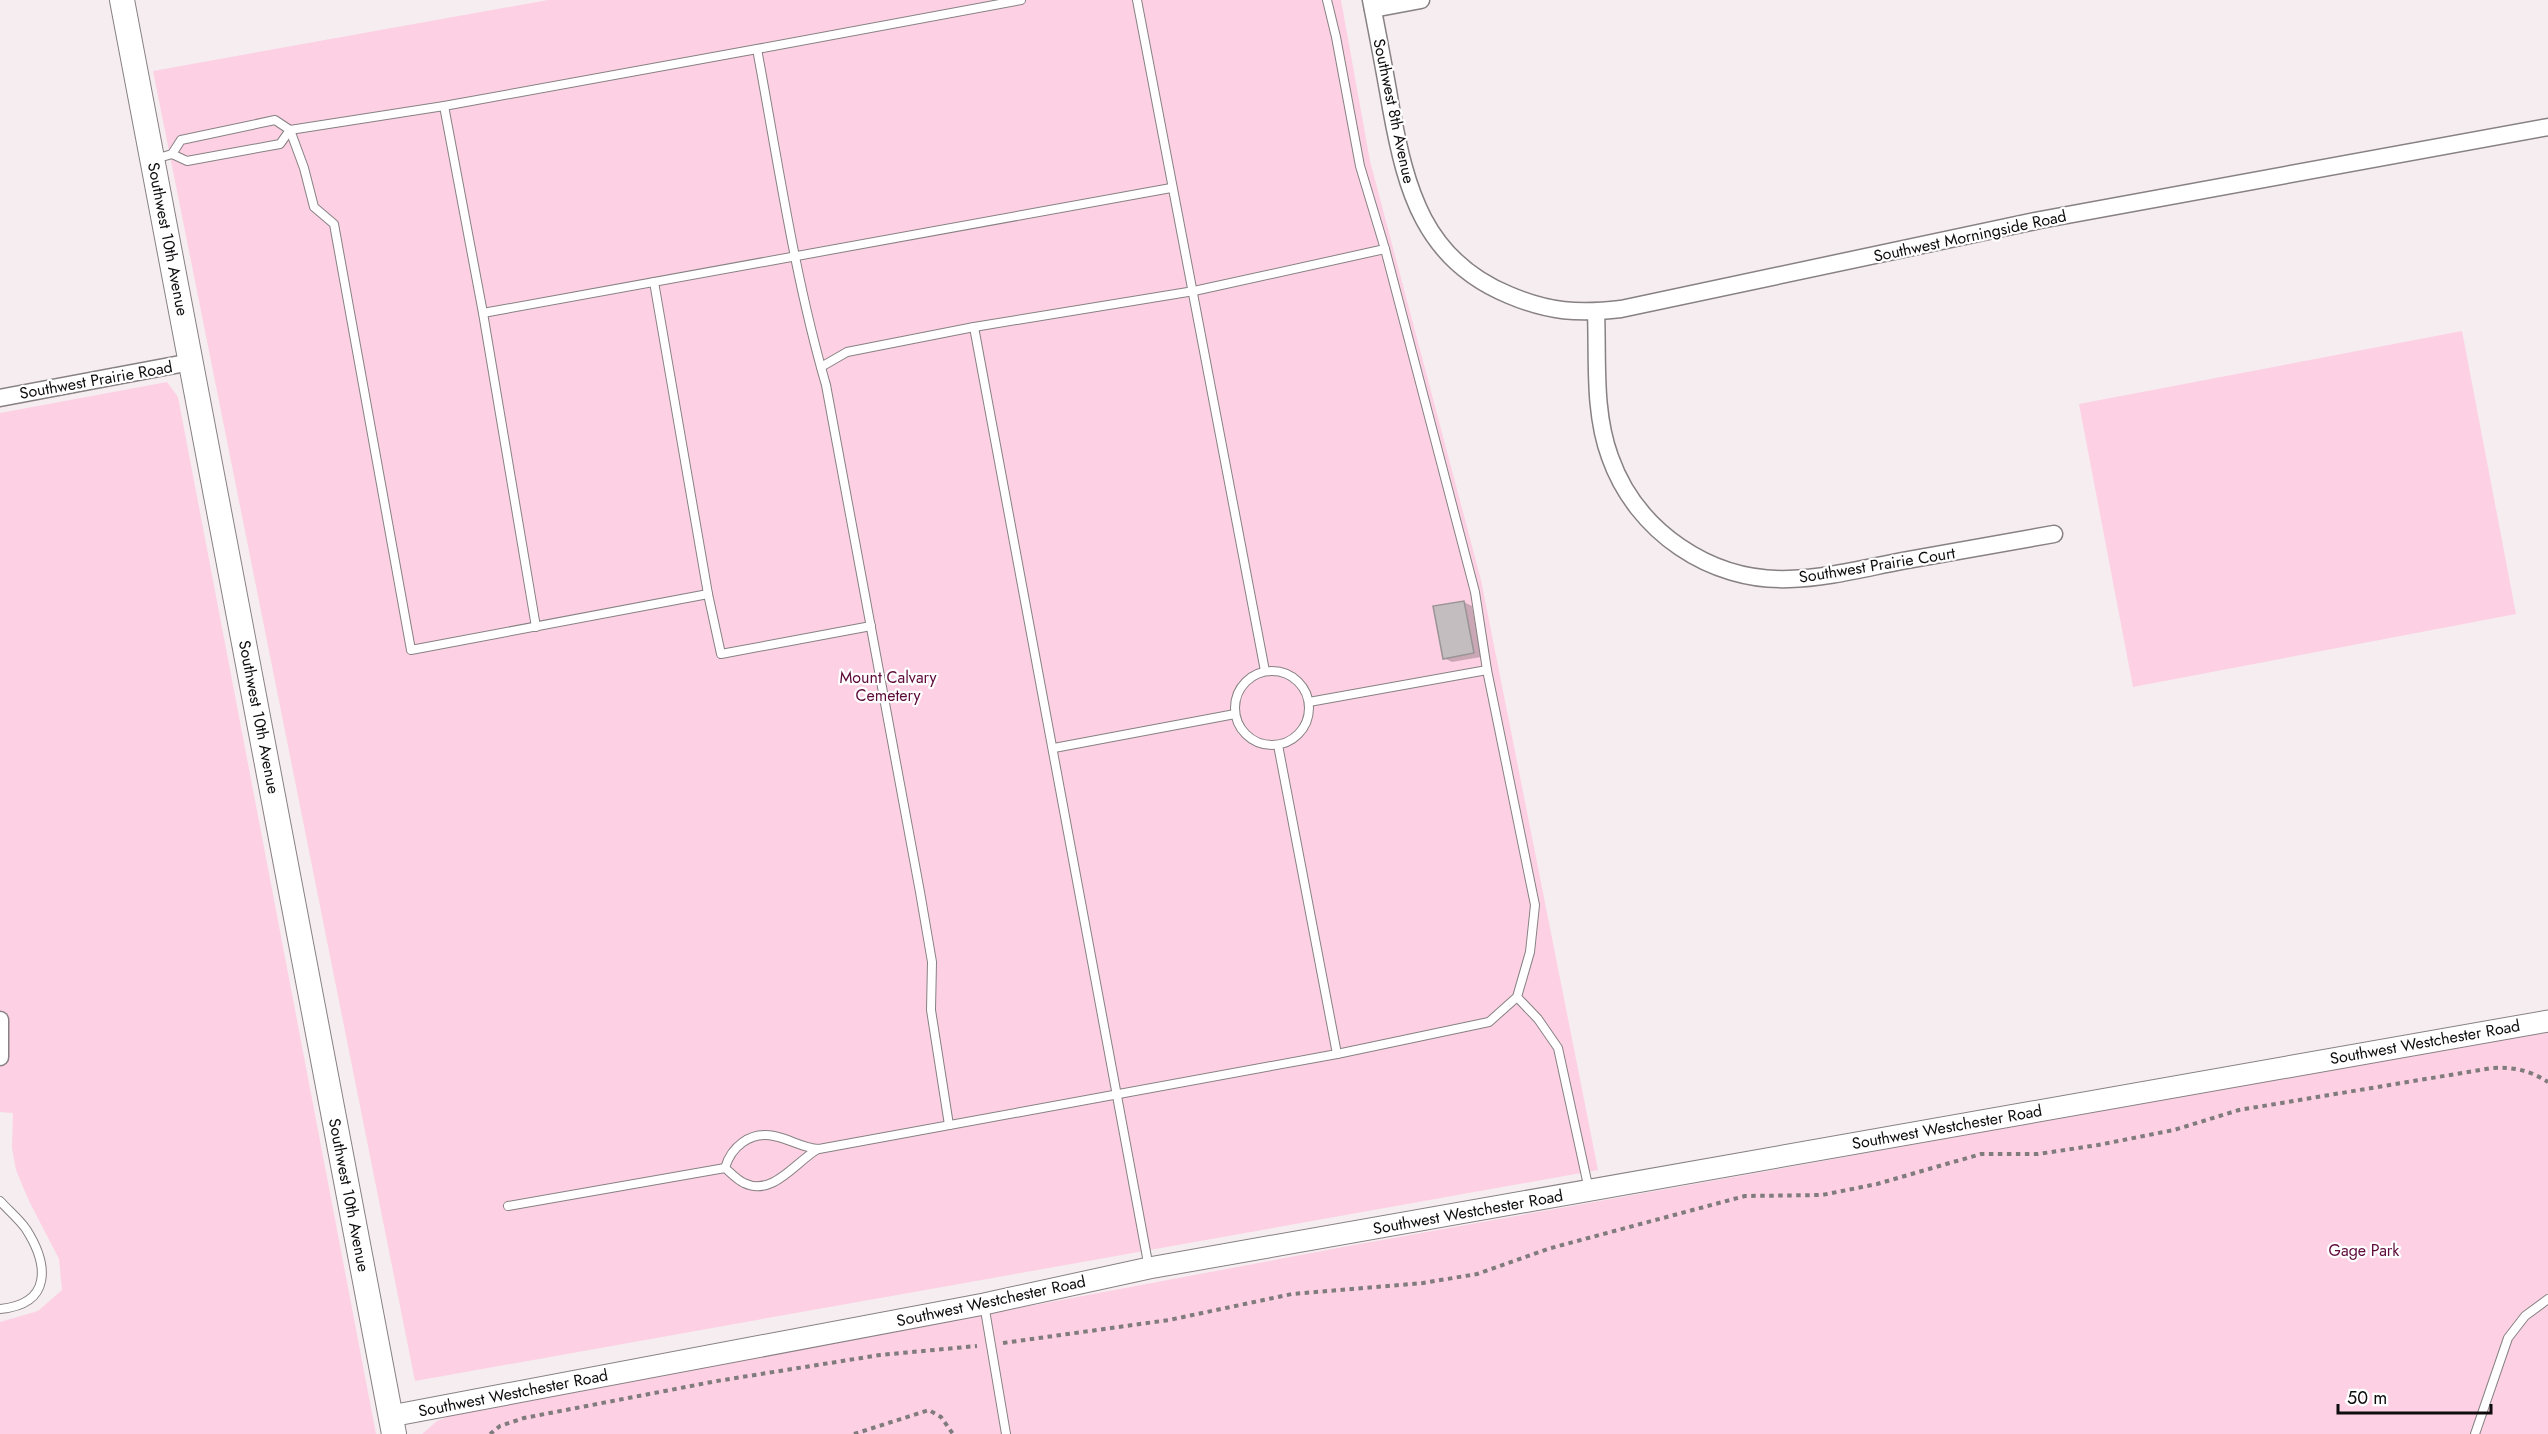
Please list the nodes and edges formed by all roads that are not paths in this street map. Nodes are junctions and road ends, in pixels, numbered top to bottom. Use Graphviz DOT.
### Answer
graph roads {
  1 [pos="122,0"];
  2 [pos="1021,0"];
  3 [pos="1137,0"];
  4 [pos="1327,0"];
  5 [pos="1421,0"];
  6 [pos="1372,4"];
  7 [pos="758,49"];
  8 [pos="444,106"];
  9 [pos="2548,127"];
  10 [pos="290,130"];
  11 [pos="162,157"];
  12 [pos="1172,188"];
  13 [pos="1423,220"];
  14 [pos="1385,249"];
  15 [pos="796,257"];
  16 [pos="654,282"];
  17 [pos="1194,291"];
  18 [pos="1596,312"];
  19 [pos="483,313"];
  20 [pos="974,327"];
  21 [pos="191,362"];
  22 [pos="821,367"];
  23 [pos="0,398"];
  24 [pos="2054,534"];
  25 [pos="708,594"];
  26 [pos="536,627"];
  27 [pos="871,627"];
  28 [pos="1487,670"];
  29 [pos="1266,671"];
  30 [pos="1309,702"];
  31 [pos="1235,714"];
  32 [pos="1278,745"];
  33 [pos="1054,748"];
  34 [pos="1517,997"];
  35 [pos="0,1020"];
  36 [pos="2548,1021"];
  37 [pos="1337,1054"];
  38 [pos="0,1057"];
  39 [pos="1119,1094"];
  40 [pos="949,1125"];
  41 [pos="819,1149"];
  42 [pos="725,1168"];
  43 [pos="1589,1190"];
  44 [pos="0,1201"];
  45 [pos="508,1206"];
  46 [pos="1149,1268"];
  47 [pos="2548,1299"];
  48 [pos="984,1304"];
  49 [pos="0,1309"];
  50 [pos="393,1425"];
  51 [pos="1006,1434"];
  52 [pos="2475,1434"];
  1 -- 11 [label="main road, Southwest 10th Avenue"];
  2 -- 7 [label="lane"];
  3 -- 12 [label="lane"];
  4 -- 14 [label="lane"];
  5 -- 6 [label="street"];
  6 -- 13 [label="street, Southwest 8th Avenue"];
  7 -- 8 [label="lane"];
  7 -- 15 [label="lane"];
  8 -- 10 [label="lane"];
  8 -- 19 [label="lane"];
  9 -- 18 [label="street, Southwest Morningside Road"];
  10 -- 11 [label="lane"];
  10 -- 11 [label="lane"];
  10 -- 26 [label="lane"];
  11 -- 21 [label="main road, Southwest 10th Avenue"];
  12 -- 15 [label="lane"];
  12 -- 17 [label="lane"];
  13 -- 18 [label="street, Southwest Morningside Road"];
  14 -- 17 [label="lane"];
  14 -- 28 [label="lane"];
  15 -- 16 [label="lane"];
  15 -- 22 [label="lane"];
  16 -- 19 [label="lane"];
  16 -- 25 [label="lane"];
  17 -- 20 [label="lane"];
  17 -- 29 [label="lane"];
  18 -- 24 [label="street, Southwest Prairie Court"];
  19 -- 26 [label="lane"];
  20 -- 22 [label="lane"];
  20 -- 33 [label="lane"];
  21 -- 23 [label="street, Southwest Prairie Road"];
  21 -- 50 [label="main road, Southwest 10th Avenue"];
  22 -- 27 [label="lane"];
  25 -- 26 [label="lane"];
  25 -- 27 [label="lane"];
  27 -- 40 [label="lane"];
  28 -- 30 [label="lane"];
  28 -- 34 [label="lane"];
  29 -- 30 [label="lane"];
  29 -- 31 [label="lane"];
  30 -- 32 [label="lane"];
  31 -- 32 [label="lane"];
  31 -- 33 [label="lane"];
  32 -- 37 [label="lane"];
  33 -- 39 [label="lane"];
  34 -- 37 [label="lane"];
  34 -- 43 [label="lane"];
  35 -- 38 [label="street"];
  36 -- 43 [label="street, Southwest Westchester Road"];
  37 -- 39 [label="lane"];
  39 -- 40 [label="lane"];
  39 -- 46 [label="lane"];
  40 -- 41 [label="lane"];
  41 -- 42 [label="lane"];
  41 -- 42 [label="lane"];
  42 -- 45 [label="lane"];
  43 -- 46 [label="street, Southwest Westchester Road"];
  44 -- 49 [label="lane"];
  46 -- 48 [label="street, Southwest Westchester Road"];
  47 -- 52 [label="lane"];
  48 -- 50 [label="street, Southwest Westchester Road"];
  48 -- 51 [label="lane"];
}
